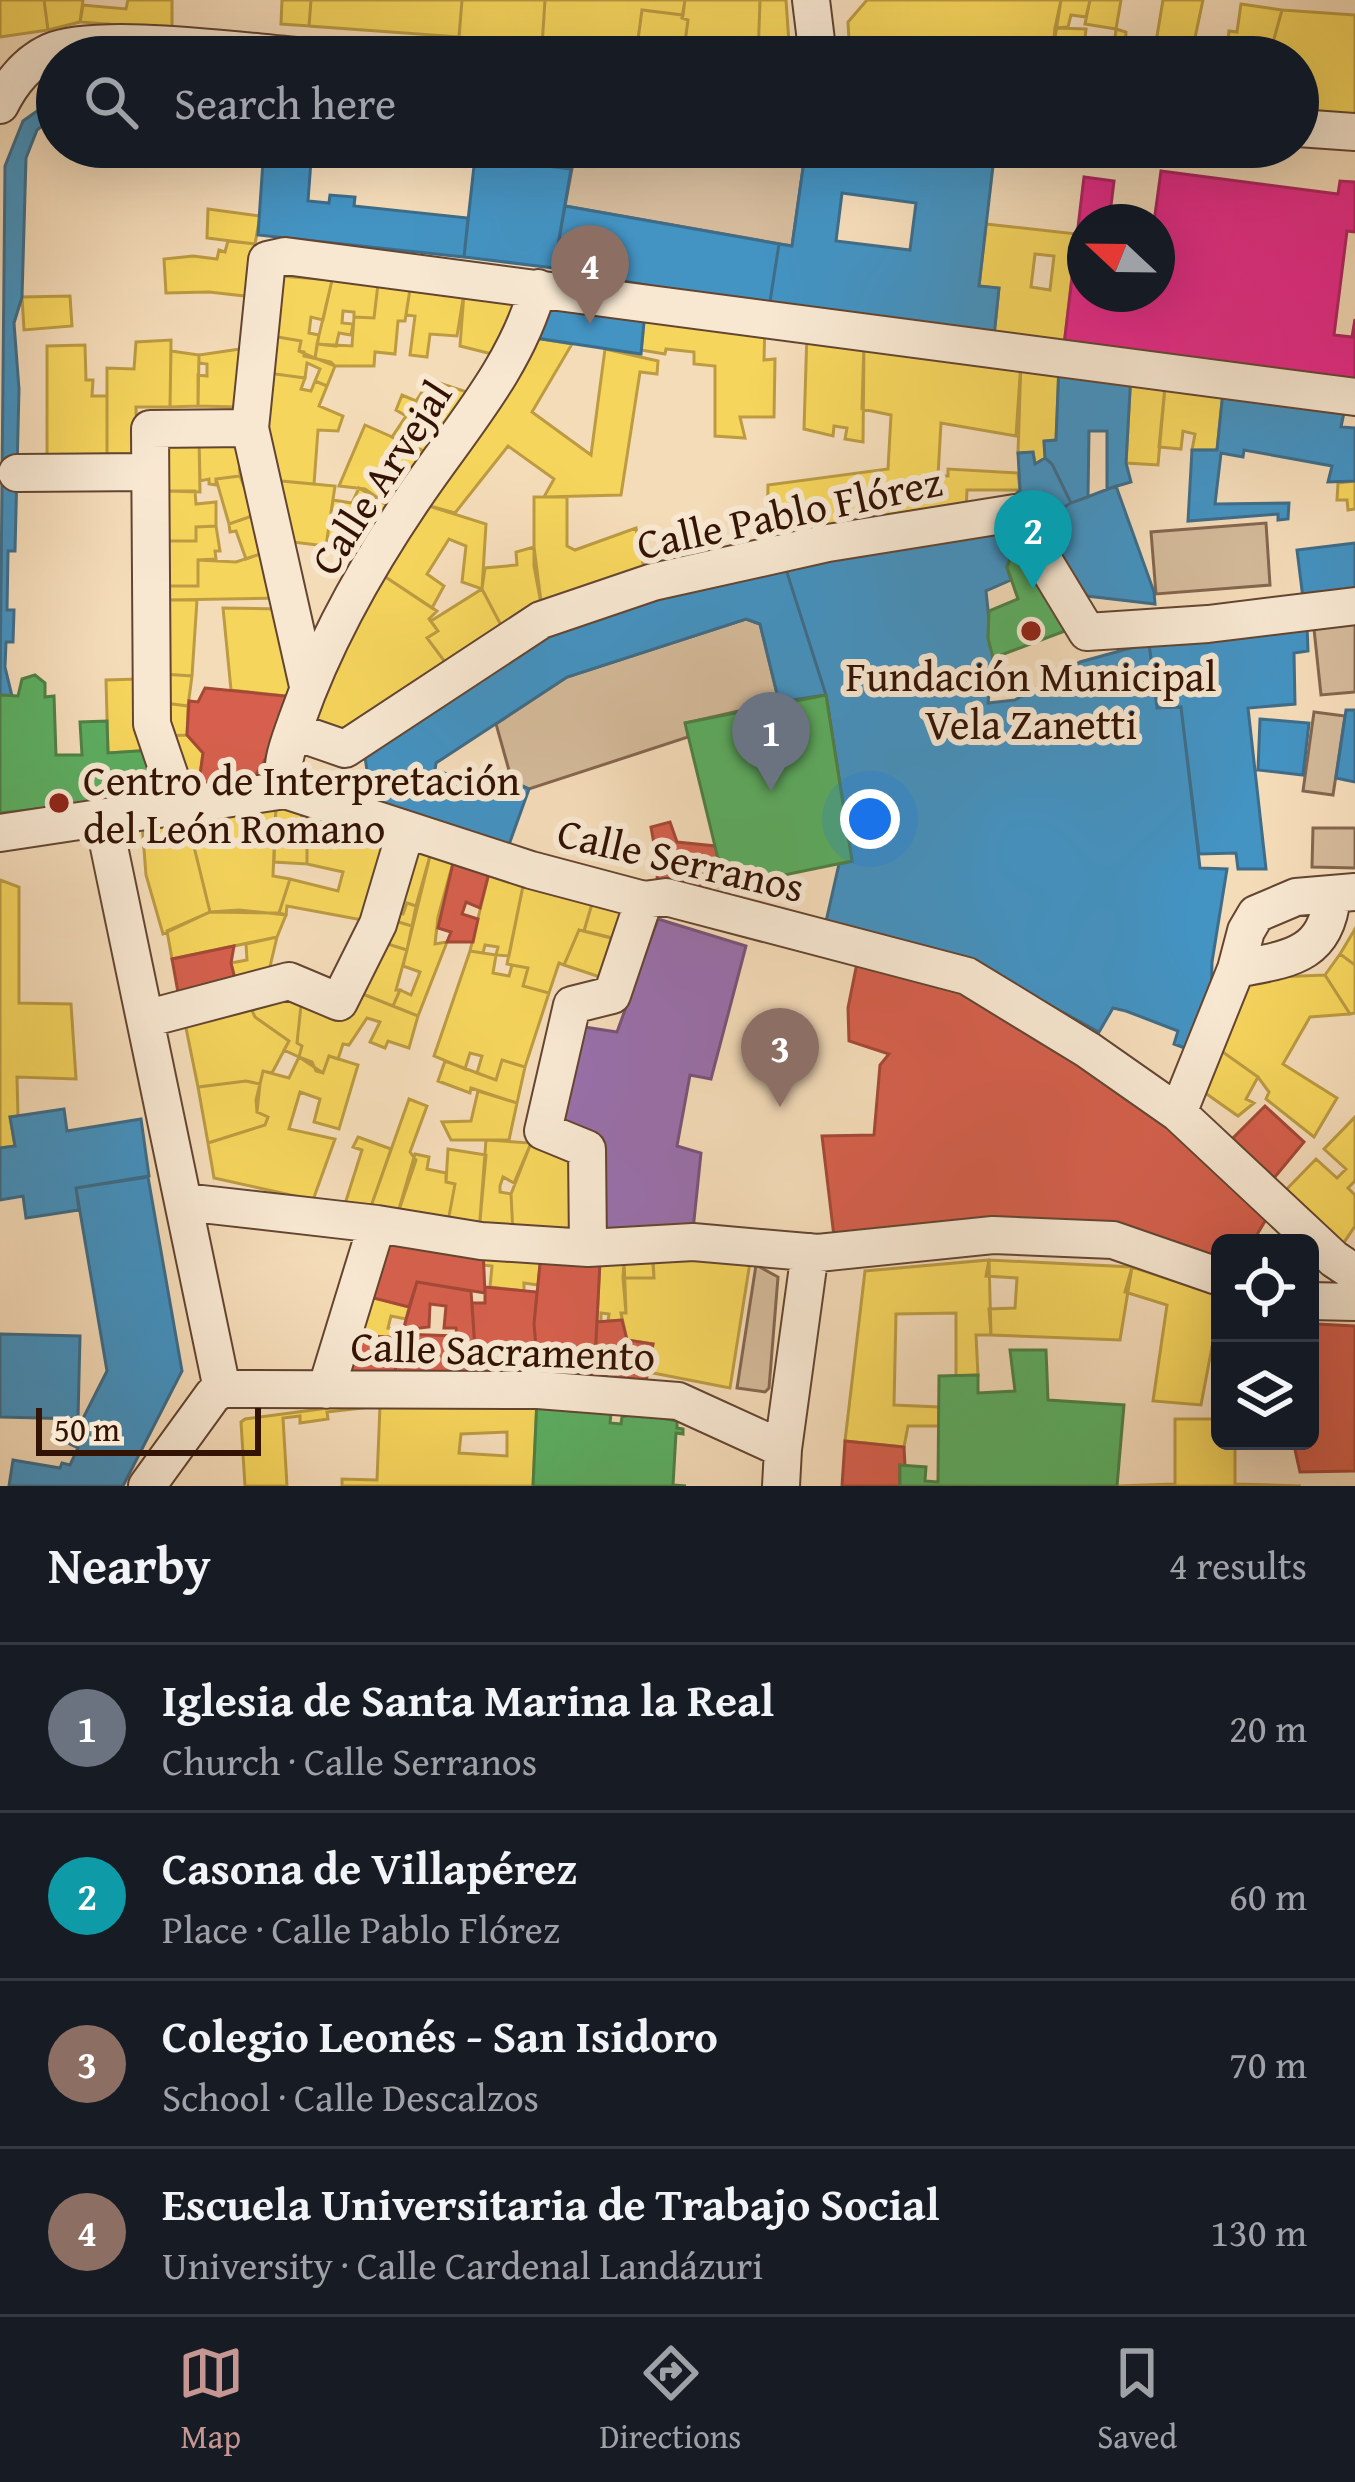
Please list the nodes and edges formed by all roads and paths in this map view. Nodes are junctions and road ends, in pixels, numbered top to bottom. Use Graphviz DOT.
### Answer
graph roads {
  1 [pos="811,0"];
  2 [pos="815,36"];
  3 [pos="11,65"];
  4 [pos="0,105"];
  5 [pos="1319,129"];
  6 [pos="1355,132"];
  7 [pos="538,288"];
  8 [pos="1355,397"];
  9 [pos="250,428"];
  10 [pos="17,472"];
  11 [pos="150,472"];
  12 [pos="1355,606"];
  13 [pos="300,711"];
  14 [pos="285,790"];
  15 [pos="180,806"];
  16 [pos="103,818"];
  17 [pos="47,826"];
  18 [pos="406,830"];
  19 [pos="0,833"];
  20 [pos="111,856"];
  21 [pos="1343,894"];
  22 [pos="644,900"];
  23 [pos="1236,969"];
  24 [pos="145,1019"];
  25 [pos="1178,1112"];
  26 [pos="181,1190"];
  27 [pos="377,1224"];
  28 [pos="588,1248"];
  29 [pos="810,1252"];
  30 [pos="1211,1274"];
  31 [pos="1355,1274"];
  32 [pos="1319,1301"];
  33 [pos="1355,1303"];
  34 [pos="326,1390"];
  35 [pos="218,1392"];
  36 [pos="783,1449"];
  37 [pos="147,1486"];
  38 [pos="781,1486"];
  1 -- 2 [label="street"];
  3 -- 4 [label="street"];
  5 -- 6 [label="street"];
  7 -- 8 [label="street"];
  7 -- 9 [label="street"];
  7 -- 13 [label="street, Calle Arvejal"];
  9 -- 11 [label="street"];
  9 -- 13 [label="street"];
  10 -- 11 [label="street"];
  11 -- 15 [label="street"];
  12 -- 13 [label="street, Calle Pablo Flórez"];
  13 -- 14 [label="street"];
  14 -- 15 [label="street, Calle Serranos"];
  14 -- 18 [label="street, Calle Serranos"];
  15 -- 16 [label="street, Calle Serranos"];
  16 -- 17 [label="street, Calle Serranos"];
  16 -- 20 [label="street"];
  17 -- 19 [label="street, Calle Serranos"];
  17 -- 20 [label="street"];
  18 -- 22 [label="street, Calle Serranos"];
  18 -- 24 [label="street"];
  20 -- 24 [label="street"];
  21 -- 23 [label="street"];
  21 -- 23 [label="street"];
  22 -- 25 [label="street, Calle Serranos"];
  22 -- 28 [label="street"];
  23 -- 25 [label="street"];
  24 -- 26 [label="street"];
  25 -- 31 [label="street, Calle Serranos"];
  26 -- 27 [label="street"];
  26 -- 35 [label="street"];
  27 -- 28 [label="street"];
  27 -- 34 [label="street"];
  28 -- 29 [label="street"];
  29 -- 30 [label="street"];
  29 -- 36 [label="street"];
  32 -- 33 [label="street"];
  34 -- 35 [label="street, Calle Sacramento"];
  34 -- 36 [label="street, Calle Sacramento"];
  35 -- 37 [label="street"];
  36 -- 38 [label="street"];
}
